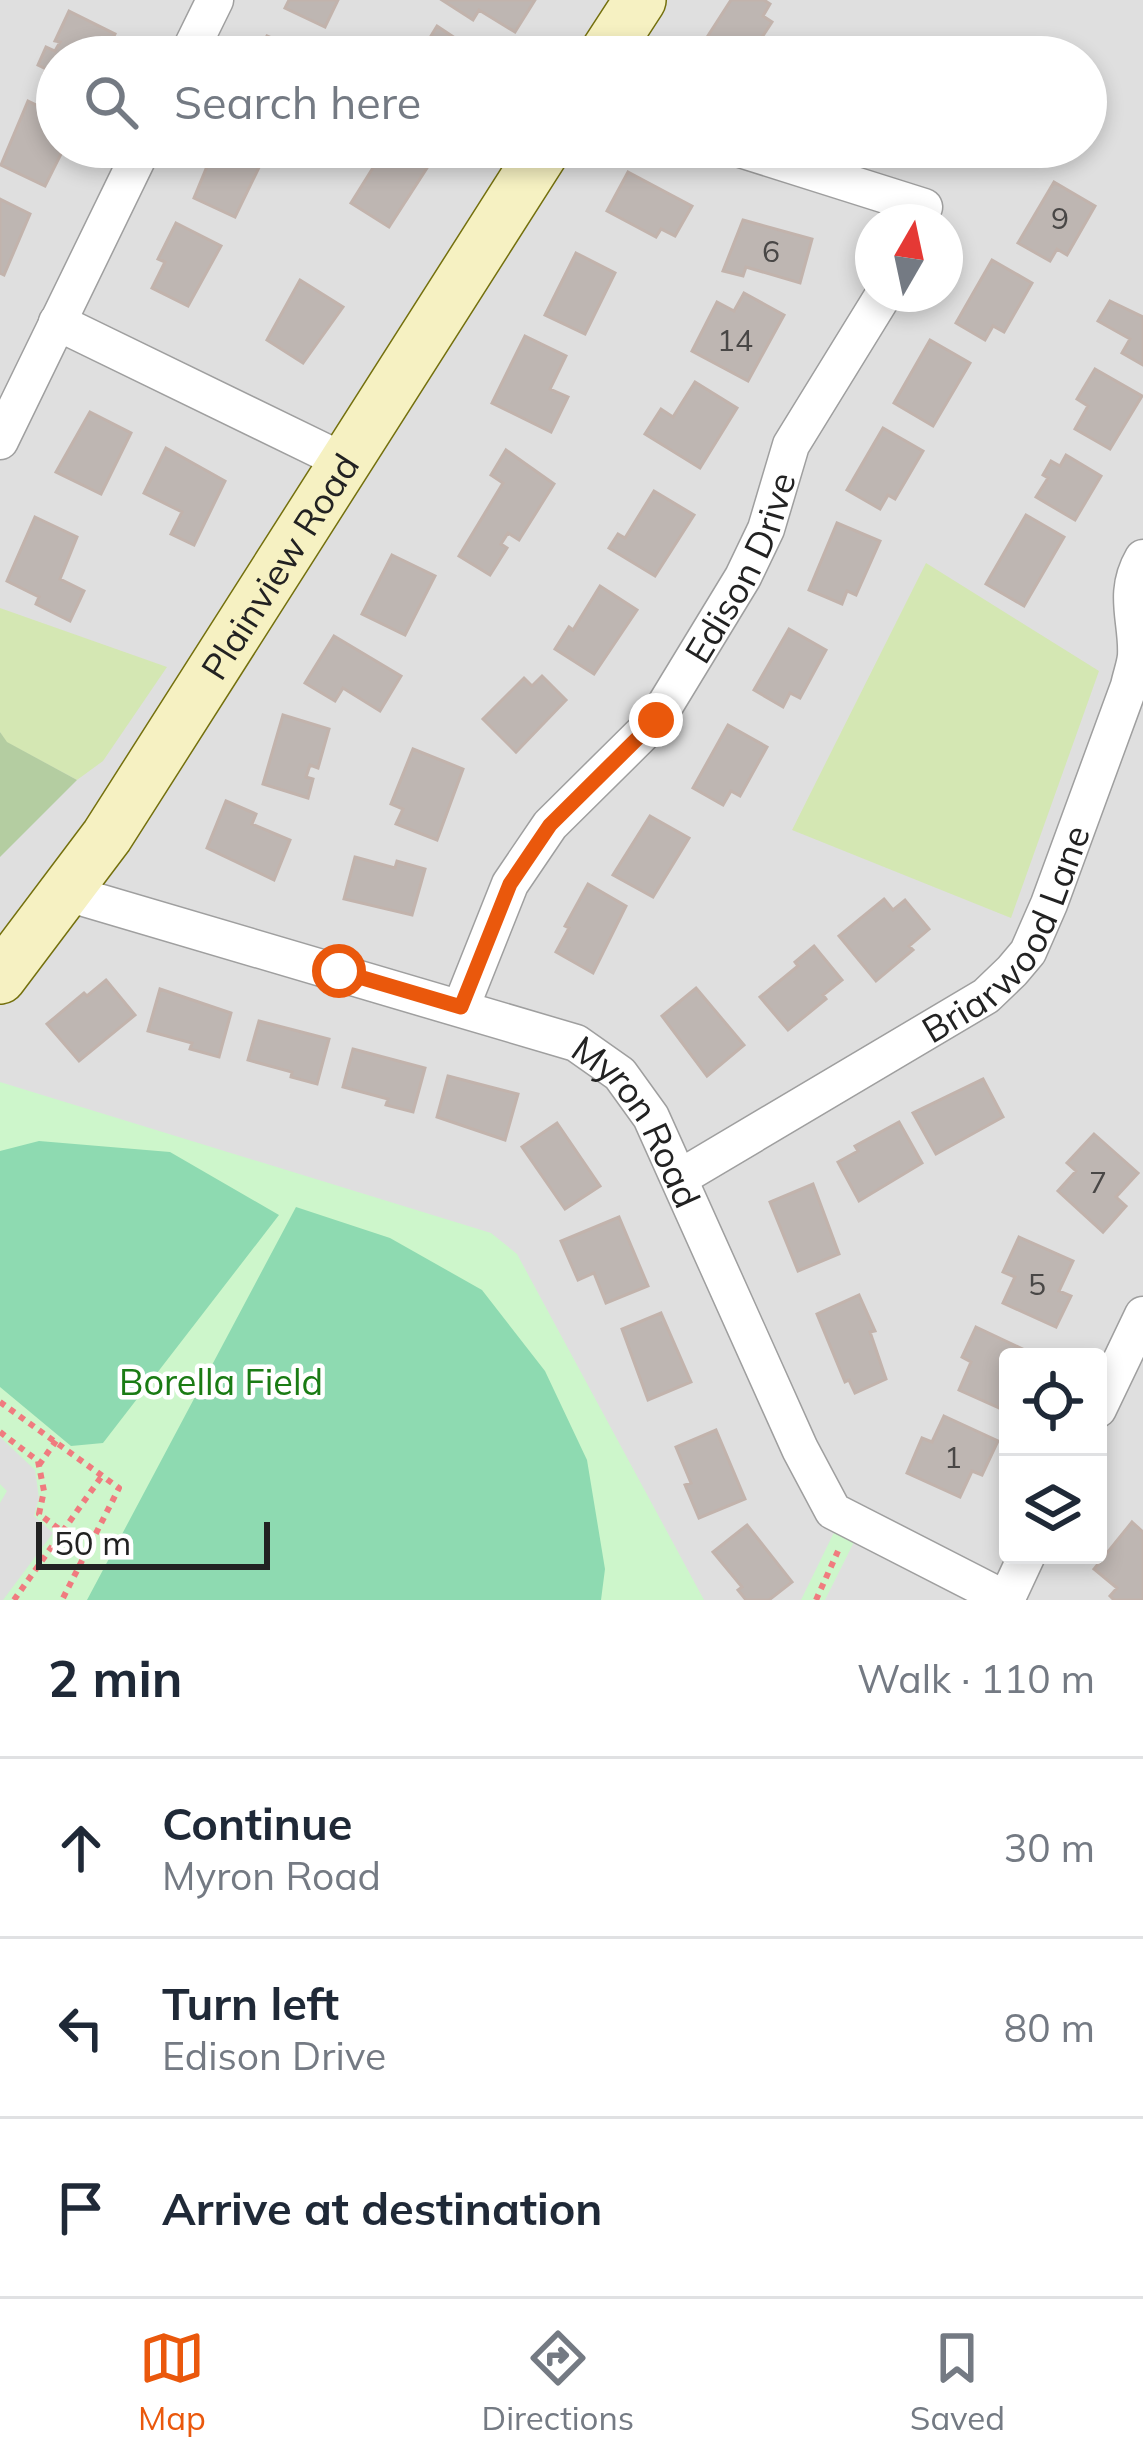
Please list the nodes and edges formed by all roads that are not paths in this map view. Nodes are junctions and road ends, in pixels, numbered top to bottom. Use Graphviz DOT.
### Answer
graph roads {
  1 [pos="215,0"];
  2 [pos="640,0"];
  3 [pos="197,36"];
  4 [pos="617,36"];
  5 [pos="133,168"];
  6 [pos="533,168"];
  7 [pos="800,168"];
  8 [pos="914,204"];
  9 [pos="873,312"];
  10 [pos="57,322"];
  11 [pos="0,441"];
  12 [pos="345,462"];
  13 [pos="1143,558"];
  14 [pos="1136,688"];
  15 [pos="64,892"];
  16 [pos="0,978"];
  17 [pos="461,1007"];
  18 [pos="681,1177"];
  19 [pos="1143,1315"];
  20 [pos="1107,1389"];
  21 [pos="1024,1564"];
  22 [pos="1006,1600"];
  1 -- 3 [label="street"];
  2 -- 4 [label="main road"];
  5 -- 10 [label="street"];
  6 -- 12 [label="main road, Plainview Road"];
  7 -- 8 [label="street"];
  9 -- 17 [label="street, Edison Drive"];
  10 -- 11 [label="street"];
  10 -- 12 [label="street"];
  12 -- 15 [label="main road, Plainview Road"];
  13 -- 14 [label="street, Briarwood Lane"];
  14 -- 18 [label="street, Briarwood Lane"];
  15 -- 16 [label="main road, Plainview Road"];
  15 -- 17 [label="street, Myron Road"];
  17 -- 18 [label="street, Myron Road"];
  18 -- 22 [label="street, Myron Road"];
  19 -- 20 [label="street"];
  21 -- 22 [label="street"];
}
